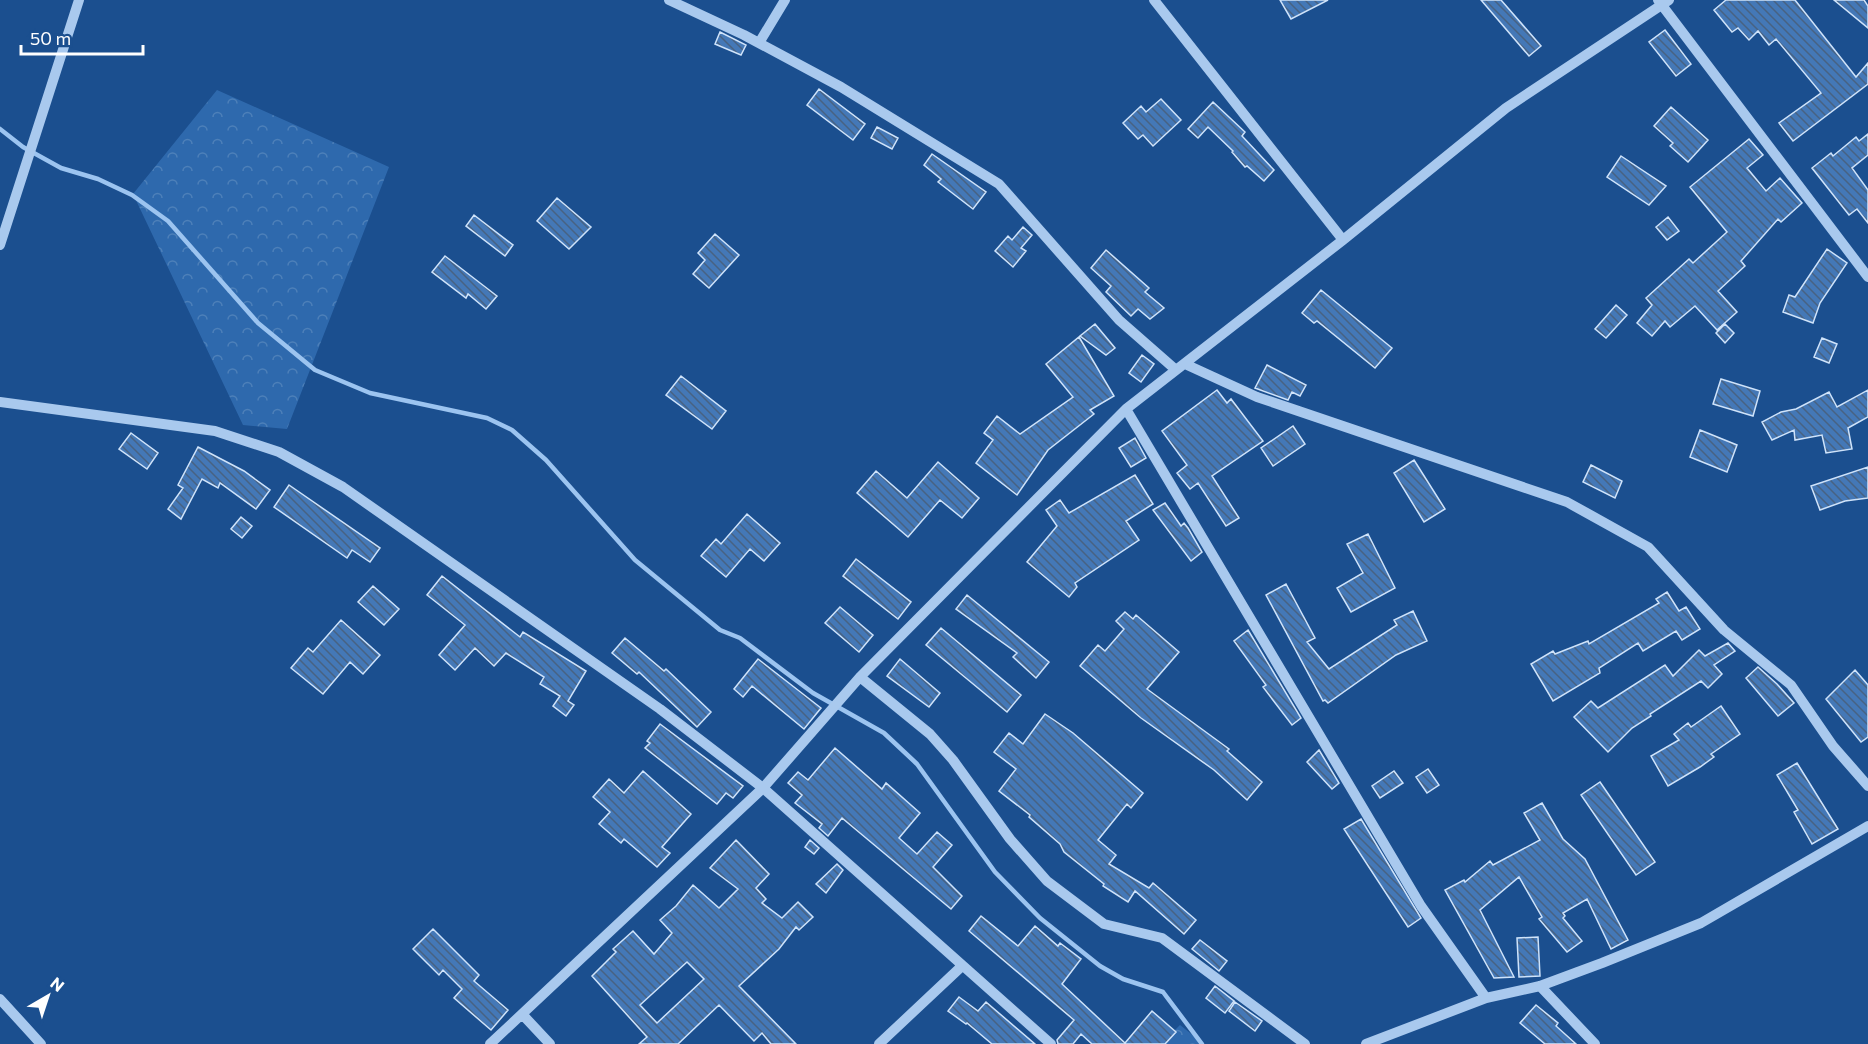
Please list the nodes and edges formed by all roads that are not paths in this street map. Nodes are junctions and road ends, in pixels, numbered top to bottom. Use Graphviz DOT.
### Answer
graph roads {
  1 [pos="78,0"];
  2 [pos="669,0"];
  3 [pos="785,0"];
  4 [pos="1154,0"];
  5 [pos="1663,2"];
  6 [pos="759,44"];
  7 [pos="1343,240"];
  8 [pos="0,245"];
  9 [pos="1868,277"];
  10 [pos="1180,367"];
  11 [pos="0,402"];
  12 [pos="1126,409"];
  13 [pos="860,676"];
  14 [pos="1868,786"];
  15 [pos="763,788"];
  16 [pos="1868,826"];
  17 [pos="962,966"];
  18 [pos="1540,986"];
  19 [pos="1486,998"];
  20 [pos="0,999"];
  21 [pos="522,1014"];
  22 [pos="41,1044"];
  23 [pos="490,1044"];
  24 [pos="550,1044"];
  25 [pos="879,1044"];
  26 [pos="1051,1044"];
  27 [pos="1305,1044"];
  28 [pos="1366,1044"];
  29 [pos="1595,1044"];
  1 -- 8 [label="street"];
  2 -- 6 [label="street"];
  3 -- 6 [label="street"];
  4 -- 7 [label="street"];
  5 -- 7 [label="street"];
  5 -- 9 [label="street"];
  6 -- 10 [label="street"];
  7 -- 10 [label="street"];
  10 -- 12 [label="street"];
  10 -- 14 [label="street"];
  11 -- 15 [label="street"];
  12 -- 13 [label="street"];
  12 -- 19 [label="street"];
  13 -- 15 [label="street"];
  13 -- 27 [label="street"];
  15 -- 17 [label="street"];
  15 -- 21 [label="street"];
  16 -- 18 [label="street"];
  17 -- 25 [label="street"];
  17 -- 26 [label="street"];
  18 -- 19 [label="street"];
  18 -- 29 [label="street"];
  19 -- 28 [label="street"];
  20 -- 22 [label="street"];
  21 -- 23 [label="street"];
  21 -- 24 [label="street"];
}
